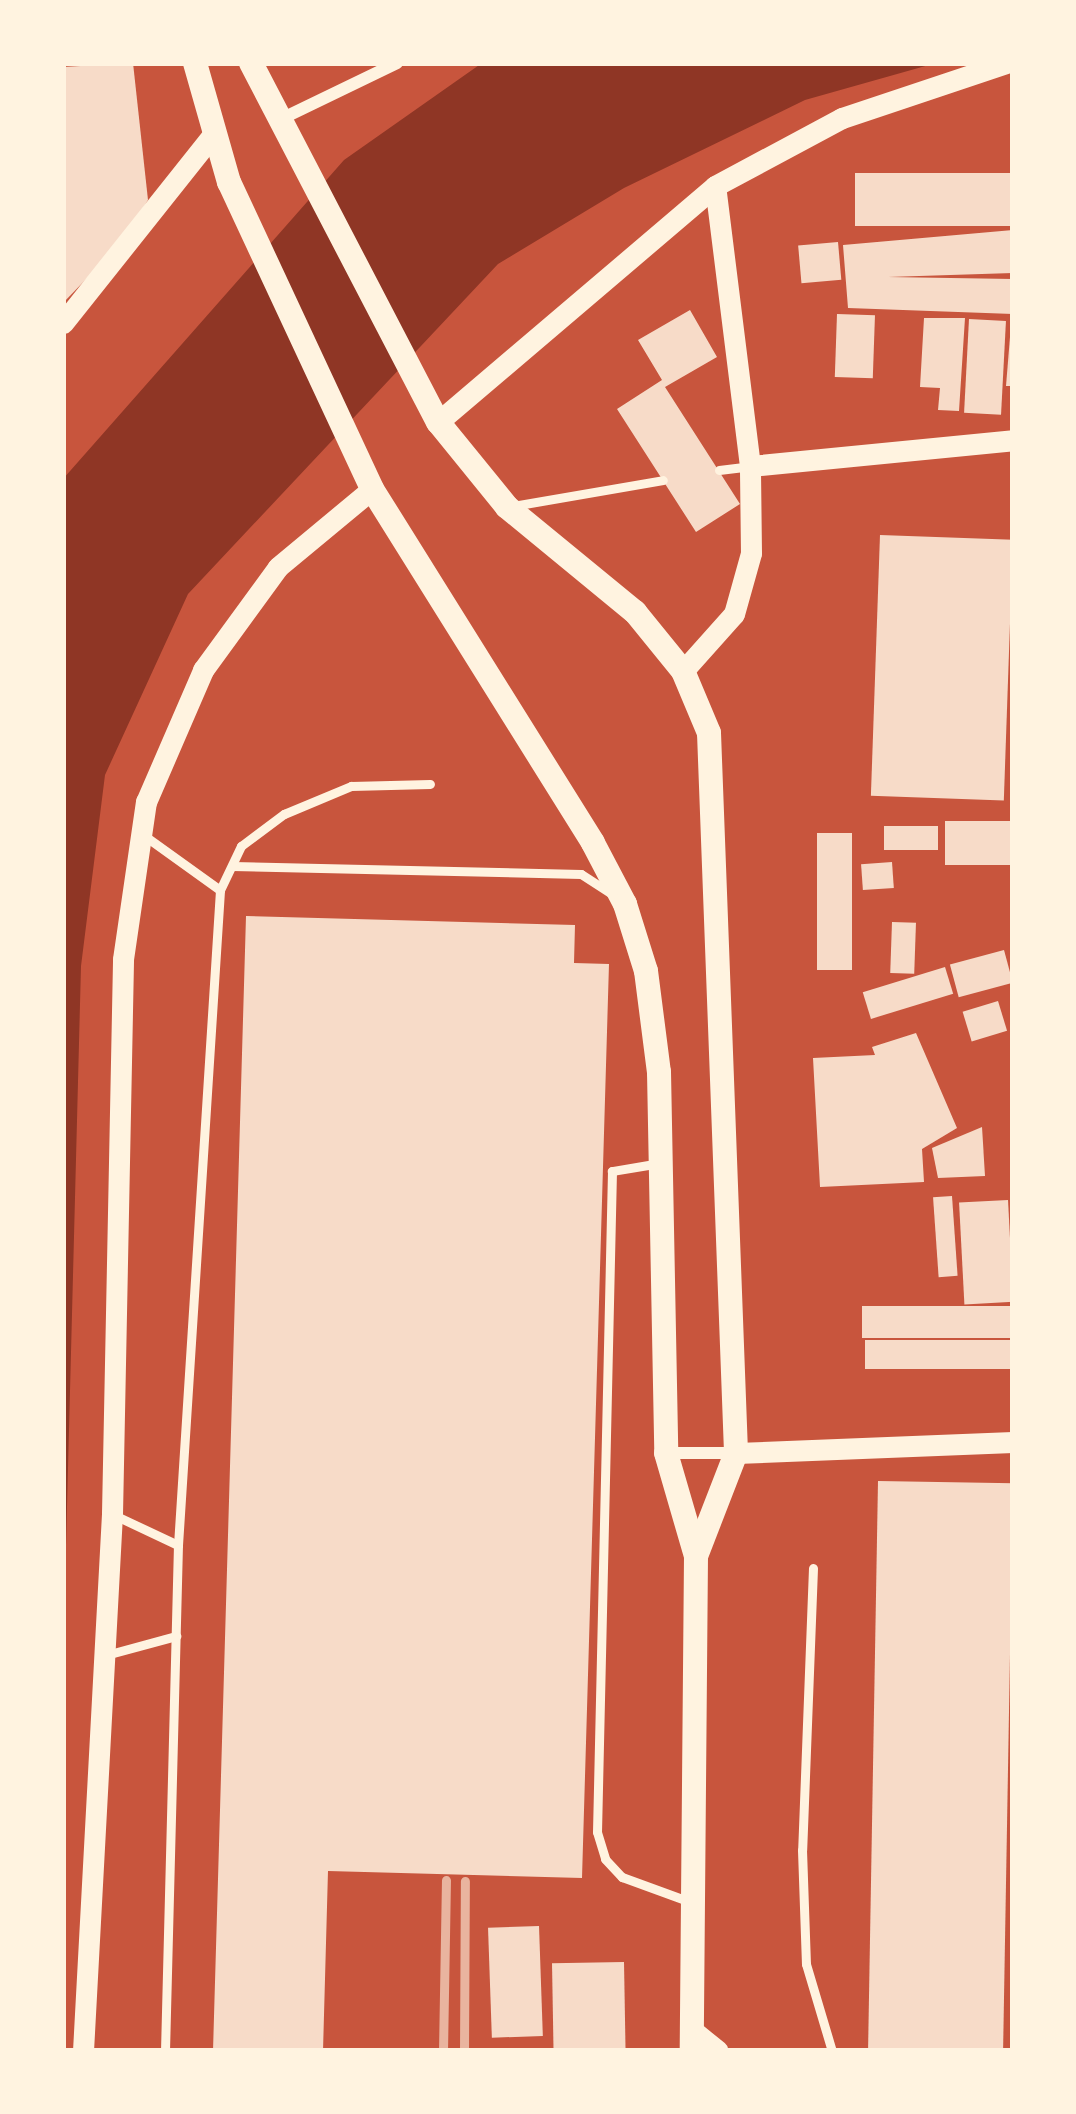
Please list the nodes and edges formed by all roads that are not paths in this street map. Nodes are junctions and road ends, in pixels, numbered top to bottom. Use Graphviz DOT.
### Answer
graph roads {
  1 [pos="195,63"];
  2 [pos="251,63"];
  3 [pos="397,63"];
  4 [pos="1006,63"];
  5 [pos="278,120"];
  6 [pos="212,136"];
  7 [pos="715,186"];
  8 [pos="63,323"];
  9 [pos="438,422"];
  10 [pos="1013,440"];
  11 [pos="750,466"];
  12 [pos="719,470"];
  13 [pos="663,480"];
  14 [pos="372,489"];
  15 [pos="507,507"];
  16 [pos="683,671"];
  17 [pos="430,784"];
  18 [pos="142,833"];
  19 [pos="232,866"];
  20 [pos="220,890"];
  21 [pos="626,904"];
  22 [pos="662,1163"];
  23 [pos="1013,1442"];
  24 [pos="666,1453"];
  25 [pos="736,1454"];
  26 [pos="112,1514"];
  27 [pos="178,1545"];
  28 [pos="696,1556"];
  29 [pos="813,1568"];
  30 [pos="176,1636"];
  31 [pos="105,1655"];
  32 [pos="688,1901"];
  33 [pos="692,2041"];
  34 [pos="83,2051"];
  35 [pos="165,2051"];
  36 [pos="718,2051"];
  37 [pos="832,2051"];
  1 -- 6 [label="main road"];
  2 -- 5 [label="main road"];
  3 -- 5 [label="street"];
  4 -- 7 [label="street"];
  5 -- 9 [label="main road"];
  6 -- 8 [label="street"];
  6 -- 14 [label="main road"];
  7 -- 9 [label="street"];
  7 -- 11 [label="street"];
  9 -- 15 [label="main road"];
  10 -- 11 [label="street"];
  11 -- 12 [label="lane"];
  11 -- 16 [label="street"];
  13 -- 15 [label="lane"];
  14 -- 18 [label="street"];
  14 -- 21 [label="main road"];
  15 -- 16 [label="main road"];
  16 -- 25 [label="main road"];
  17 -- 19 [label="lane"];
  18 -- 20 [label="lane"];
  18 -- 26 [label="street"];
  19 -- 20 [label="lane"];
  19 -- 21 [label="lane"];
  20 -- 27 [label="lane"];
  21 -- 22 [label="main road"];
  22 -- 24 [label="main road"];
  22 -- 32 [label="lane"];
  23 -- 25 [label="street"];
  24 -- 25 [label="street"];
  24 -- 28 [label="main road"];
  25 -- 28 [label="main road"];
  26 -- 27 [label="lane"];
  26 -- 31 [label="street"];
  27 -- 30 [label="lane"];
  28 -- 32 [label="main road"];
  29 -- 37 [label="lane"];
  30 -- 31 [label="lane"];
  30 -- 35 [label="lane"];
  31 -- 34 [label="street"];
  32 -- 33 [label="main road"];
  33 -- 36 [label="street"];
}
